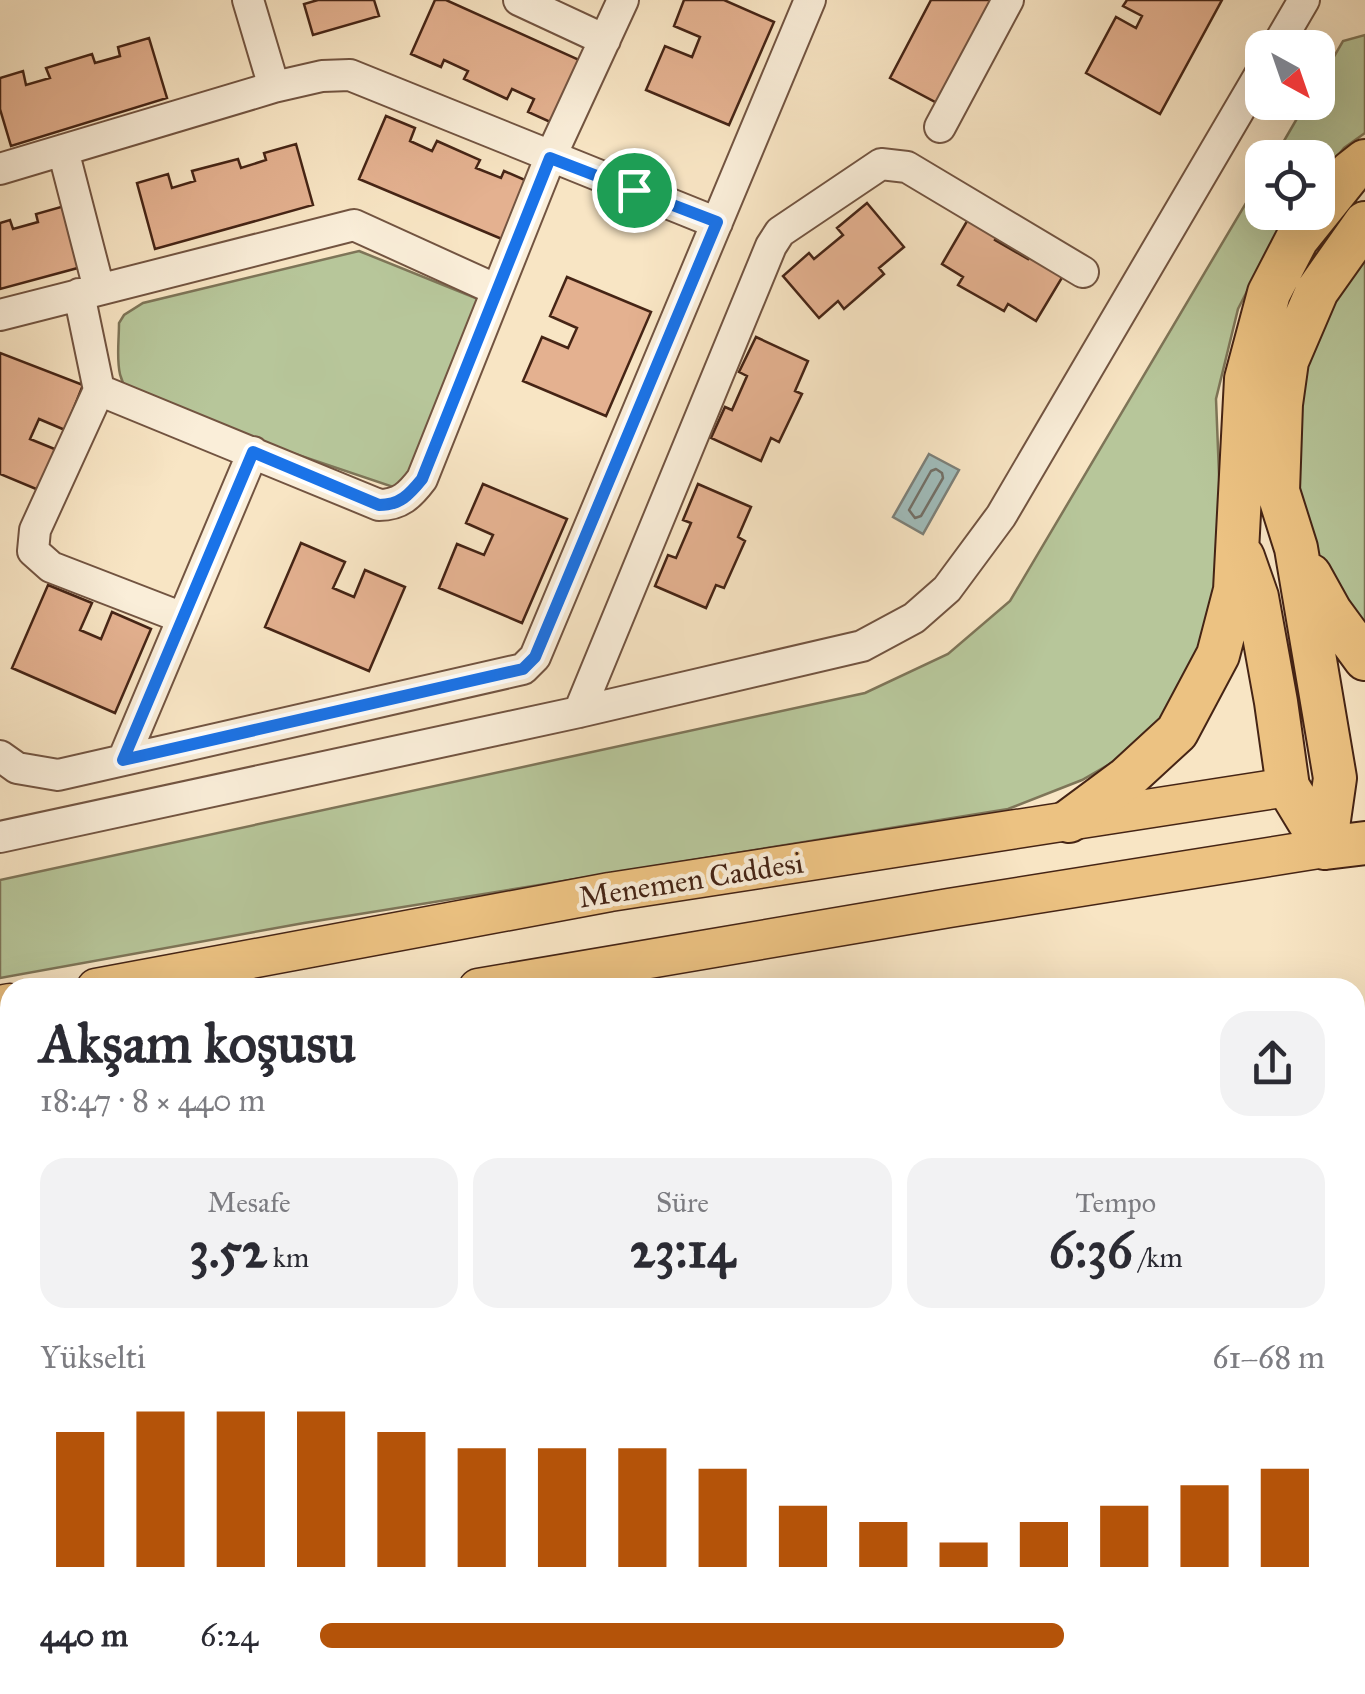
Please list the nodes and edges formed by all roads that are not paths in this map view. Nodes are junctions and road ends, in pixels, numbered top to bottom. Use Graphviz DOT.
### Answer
graph roads {
  1 [pos="248,0"];
  2 [pos="519,0"];
  3 [pos="623,0"];
  4 [pos="810,0"];
  5 [pos="1008,0"];
  6 [pos="1304,0"];
  7 [pos="1314,0"];
  8 [pos="1327,0"];
  9 [pos="1286,30"];
  10 [pos="606,40"];
  11 [pos="274,87"];
  12 [pos="1245,100"];
  13 [pos="940,126"];
  14 [pos="64,150"];
  15 [pos="550,158"];
  16 [pos="1365,160"];
  17 [pos="0,169"];
  18 [pos="717,222"];
  19 [pos="1365,223"];
  20 [pos="1083,272"];
  21 [pos="497,290"];
  22 [pos="89,292"];
  23 [pos="0,315"];
  24 [pos="98,390"];
  25 [pos="253,452"];
  26 [pos="1237,537"];
  27 [pos="1296,548"];
  28 [pos="183,618"];
  29 [pos="1365,658"];
  30 [pos="579,712"];
  31 [pos="0,756"];
  32 [pos="123,760"];
  33 [pos="1350,776"];
  34 [pos="1288,788"];
  35 [pos="1068,821"];
  36 [pos="0,837"];
  37 [pos="1345,846"];
  38 [pos="150,978"];
  39 [pos="537,978"];
  1 -- 11 [label="street"];
  2 -- 10 [label="street"];
  3 -- 10 [label="street"];
  4 -- 18 [label="street"];
  5 -- 13 [label="street"];
  6 -- 9 [label="street"];
  7 -- 8 [label="street"];
  10 -- 15 [label="street"];
  11 -- 14 [label="street"];
  11 -- 15 [label="street"];
  12 -- 30 [label="street"];
  14 -- 17 [label="street"];
  14 -- 22 [label="street"];
  15 -- 18 [label="street"];
  15 -- 21 [label="street"];
  16 -- 26 [label="highway"];
  18 -- 32 [label="street"];
  19 -- 27 [label="highway"];
  20 -- 30 [label="street"];
  21 -- 22 [label="street"];
  21 -- 25 [label="street"];
  22 -- 23 [label="street"];
  22 -- 24 [label="street"];
  24 -- 25 [label="street"];
  24 -- 28 [label="street"];
  25 -- 28 [label="street"];
  26 -- 34 [label="highway"];
  26 -- 35 [label="highway"];
  27 -- 29 [label="highway"];
  27 -- 33 [label="highway"];
  28 -- 32 [label="street"];
  30 -- 36 [label="street"];
  31 -- 32 [label="street"];
  33 -- 34 [label="highway"];
  33 -- 37 [label="highway"];
  34 -- 35 [label="main road, Menemen Caddesi"];
  34 -- 37 [label="highway"];
  35 -- 38 [label="main road, Menemen Caddesi"];
  37 -- 39 [label="main road"];
}
